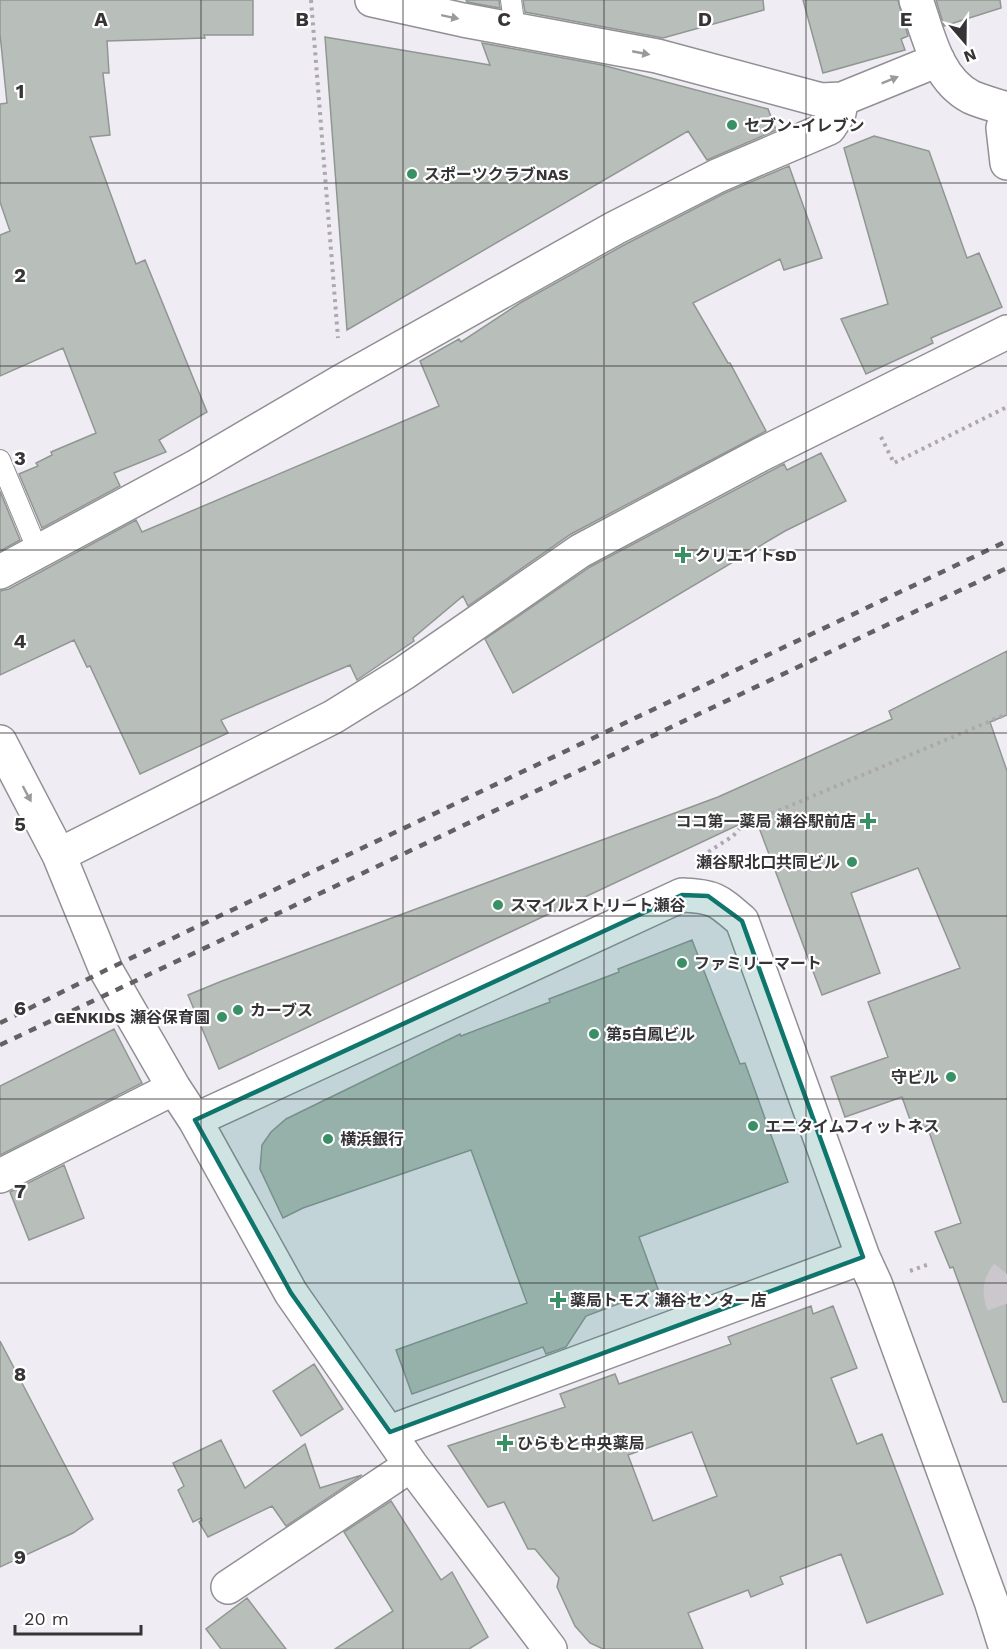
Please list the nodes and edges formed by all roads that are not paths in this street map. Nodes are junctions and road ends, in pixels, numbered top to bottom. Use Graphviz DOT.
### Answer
graph roads {
  1 [pos="372,0"];
  2 [pos="916,0"];
  3 [pos="513,15"];
  4 [pos="938,60"];
  5 [pos="842,99"];
  6 [pos="1007,111"];
  7 [pos="1007,163"];
  8 [pos="1007,332"];
  9 [pos="0,460"];
  10 [pos="38,551"];
  11 [pos="0,572"];
  12 [pos="0,742"];
  13 [pos="59,855"];
  14 [pos="174,1088"];
  15 [pos="195,1120"];
  16 [pos="0,1176"];
  17 [pos="863,1257"];
  18 [pos="390,1432"];
  19 [pos="411,1465"];
  20 [pos="228,1587"];
  21 [pos="550,1649"];
  22 [pos="1006,1649"];
  1 -- 3 [label="street, one-way"];
  2 -- 4 [label="street"];
  3 -- 5 [label="street, one-way"];
  5 -- 4 [label="street, one-way"];
  4 -- 6 [label="street"];
  5 -- 10 [label="street"];
  6 -- 7 [label="street"];
  8 -- 13 [label="street"];
  9 -- 10 [label="lane"];
  10 -- 11 [label="street"];
  12 -- 13 [label="street, one-way"];
  13 -- 14 [label="street"];
  14 -- 15 [label="street"];
  14 -- 16 [label="street"];
  15 -- 17 [label="street"];
  15 -- 18 [label="street"];
  17 -- 18 [label="street"];
  17 -- 22 [label="street"];
  18 -- 19 [label="street"];
  19 -- 20 [label="street"];
  19 -- 21 [label="street"];
}
